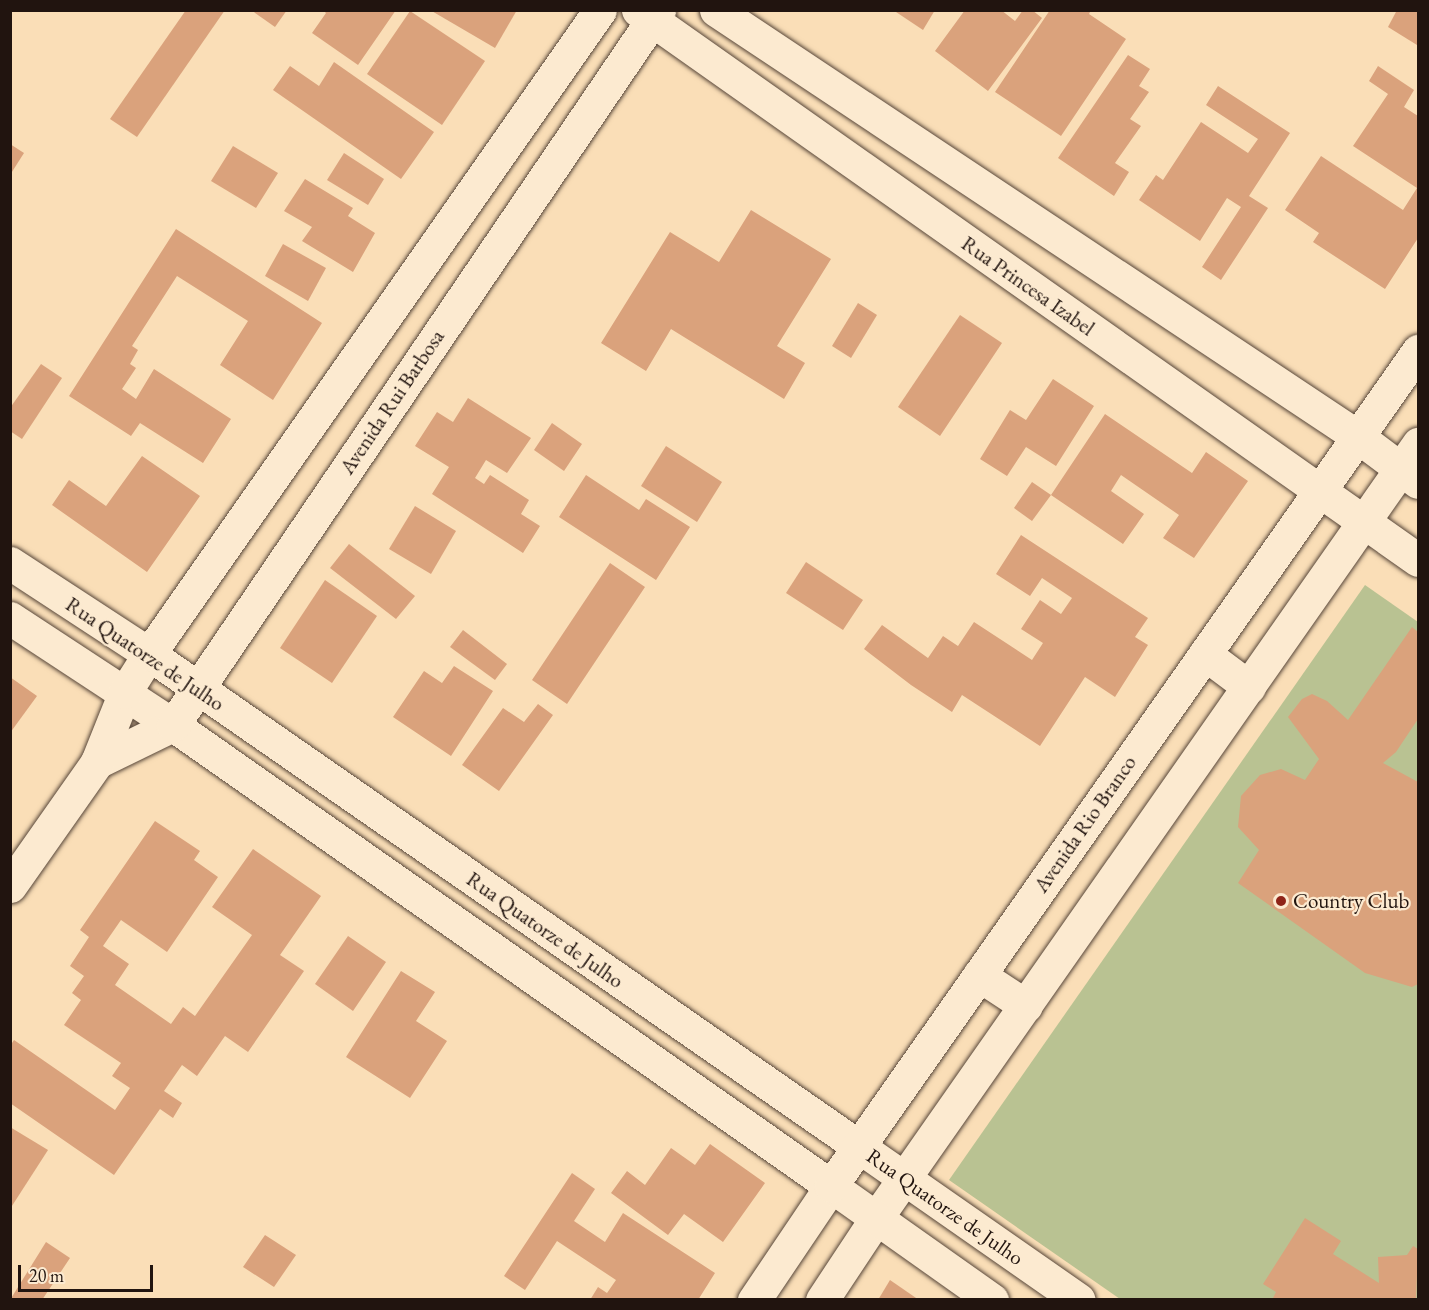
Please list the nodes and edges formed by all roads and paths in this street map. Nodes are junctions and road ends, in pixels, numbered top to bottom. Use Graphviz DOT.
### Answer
graph roads {
  1 [pos="600,10"];
  2 [pos="716,10"];
  3 [pos="649,14"];
  4 [pos="1419,351"];
  5 [pos="1357,436"];
  6 [pos="1413,465"];
  7 [pos="1319,492"];
  8 [pos="1364,523"];
  9 [pos="1419,560"];
  10 [pos="10,563"];
  11 [pos="10,618"];
  12 [pos="149,654"];
  13 [pos="1205,654"];
  14 [pos="1249,687"];
  15 [pos="196,689"];
  16 [pos="124,692"];
  17 [pos="173,725"];
  18 [pos="98,762"];
  19 [pos="10,886"];
  20 [pos="978,975"];
  21 [pos="1026,1006"];
  22 [pos="858,1146"];
  23 [pos="904,1180"];
  24 [pos="831,1186"];
  25 [pos="877,1217"];
  26 [pos="754,1299"];
  27 [pos="822,1299"];
  28 [pos="992,1299"];
  29 [pos="1079,1299"];
  1 -- 12 [label="street"];
  2 -- 5 [label="street"];
  3 -- 7 [label="street, Rua Princesa Izabel"];
  3 -- 15 [label="street, Avenida Rui Barbosa"];
  4 -- 5 [label="street, Avenida Rio Branco"];
  5 -- 6 [label="street"];
  5 -- 7 [label="street, Avenida Rio Branco"];
  6 -- 8 [label="street"];
  7 -- 8 [label="street, Rua Princesa Izabel"];
  7 -- 13 [label="street, Avenida Rio Branco"];
  8 -- 9 [label="street, Rua Princesa Izabel"];
  8 -- 14 [label="street"];
  10 -- 12 [label="street, Rua Quatorze de Julho"];
  11 -- 16 [label="street, Rua Quatorze de Julho"];
  12 -- 15 [label="street, Rua Quatorze de Julho"];
  12 -- 16 [label="street"];
  13 -- 14 [label="street"];
  13 -- 20 [label="street, Avenida Rio Branco"];
  14 -- 21 [label="street"];
  15 -- 17 [label="street, Avenida Rui Barbosa"];
  15 -- 22 [label="street, Rua Quatorze de Julho"];
  16 -- 17 [label="street, Rua Quatorze de Julho"];
  16 -- 18 [label="street"];
  17 -- 18 [label="street"];
  17 -- 24 [label="street, Rua Quatorze de Julho"];
  18 -- 19 [label="street"];
  20 -- 21 [label="street"];
  20 -- 22 [label="street, Avenida Rio Branco"];
  21 -- 23 [label="street"];
  22 -- 23 [label="street, Rua Quatorze de Julho"];
  22 -- 24 [label="street, Avenida Rio Branco"];
  23 -- 25 [label="street"];
  23 -- 29 [label="street, Rua Quatorze de Julho"];
  24 -- 25 [label="street, Rua Quatorze de Julho"];
  24 -- 26 [label="street, Avenida Rio Branco"];
  25 -- 27 [label="street"];
  25 -- 28 [label="street, Rua Quatorze de Julho"];
}
